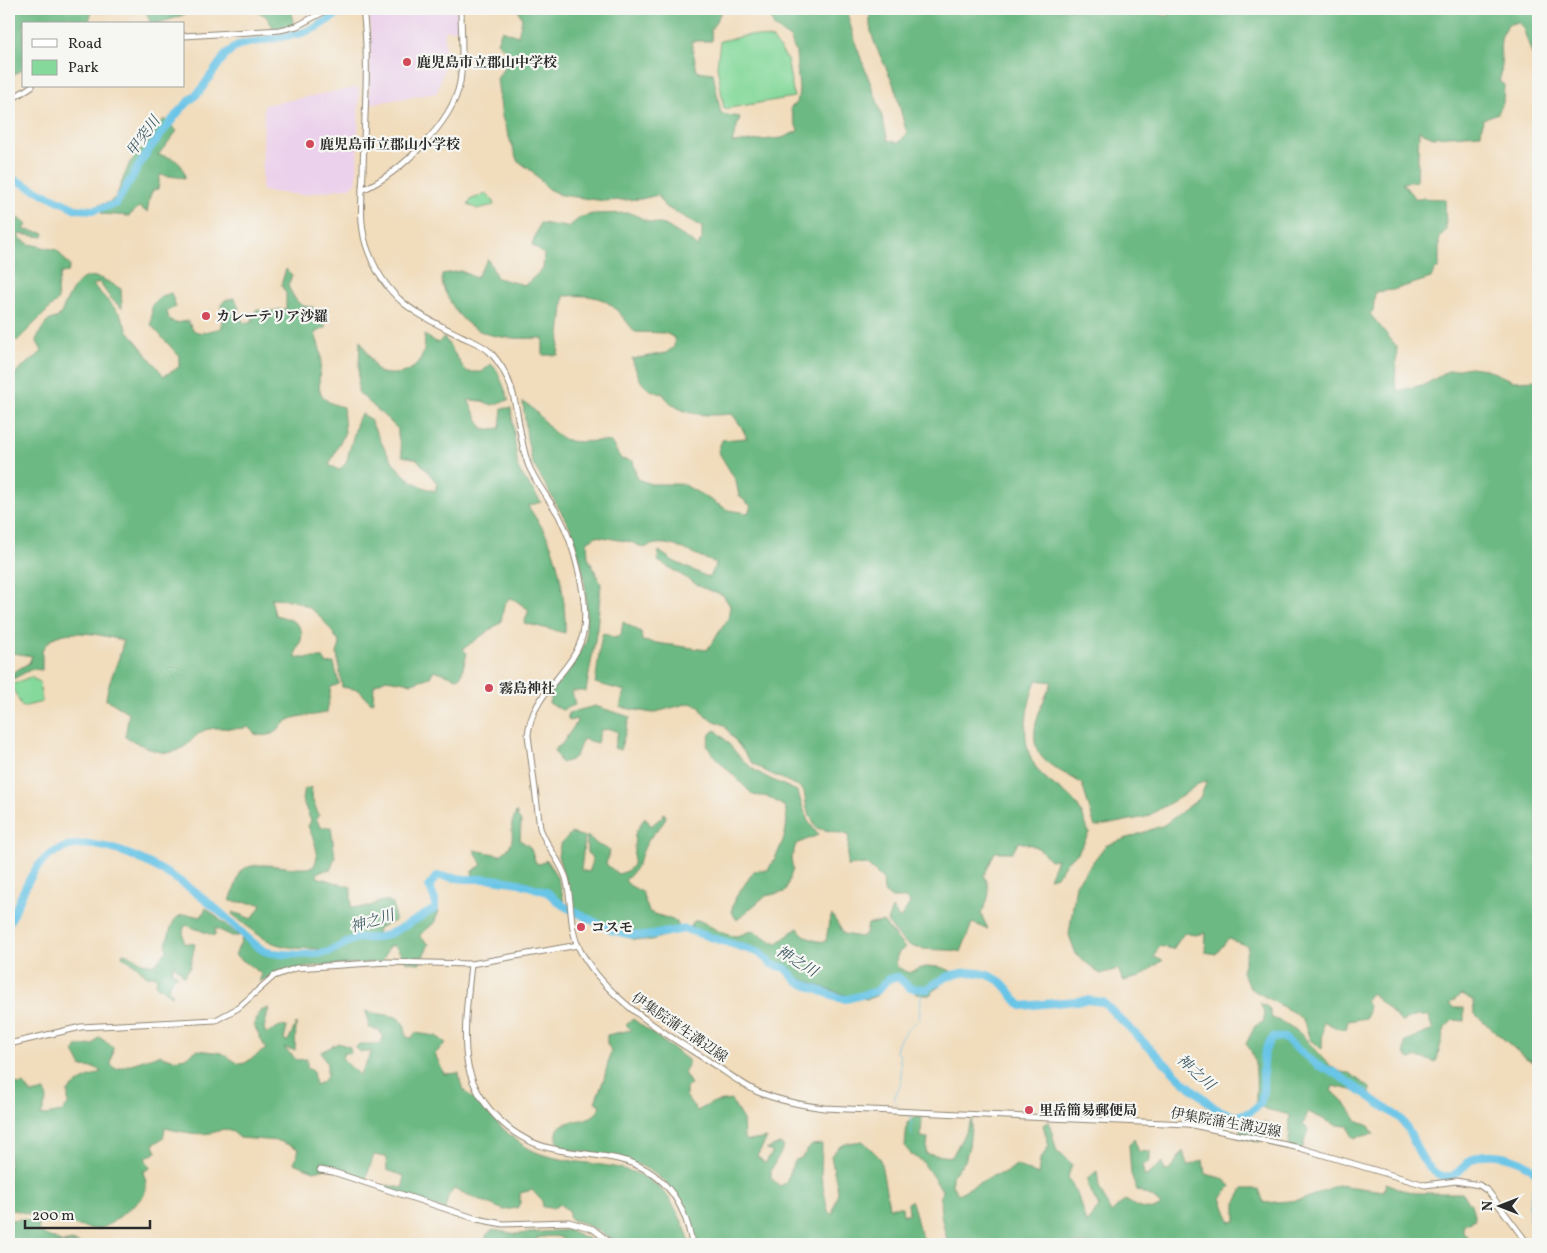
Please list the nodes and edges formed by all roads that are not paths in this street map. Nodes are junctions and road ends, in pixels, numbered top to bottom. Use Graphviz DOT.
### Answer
graph roads {
  1 [pos="329,9"];
  2 [pos="363,9"];
  3 [pos="461,9"];
  4 [pos="185,36"];
  5 [pos="29,88"];
  6 [pos="9,100"];
  7 [pos="362,190"];
  8 [pos="578,945"];
  9 [pos="471,964"];
  10 [pos="9,1044"];
  11 [pos="320,1170"];
  12 [pos="612,1244"];
  13 [pos="692,1244"];
  14 [pos="1528,1244"];
  1 -- 4 [label="main road"];
  2 -- 7 [label="main road, 伊集院蒲生溝辺線"];
  3 -- 7 [label="main road"];
  5 -- 6 [label="main road"];
  7 -- 8 [label="main road, 伊集院蒲生溝辺線"];
  8 -- 9 [label="main road"];
  8 -- 14 [label="main road, 伊集院蒲生溝辺線"];
  9 -- 10 [label="main road"];
  9 -- 13 [label="main road"];
  11 -- 12 [label="main road"];
}
